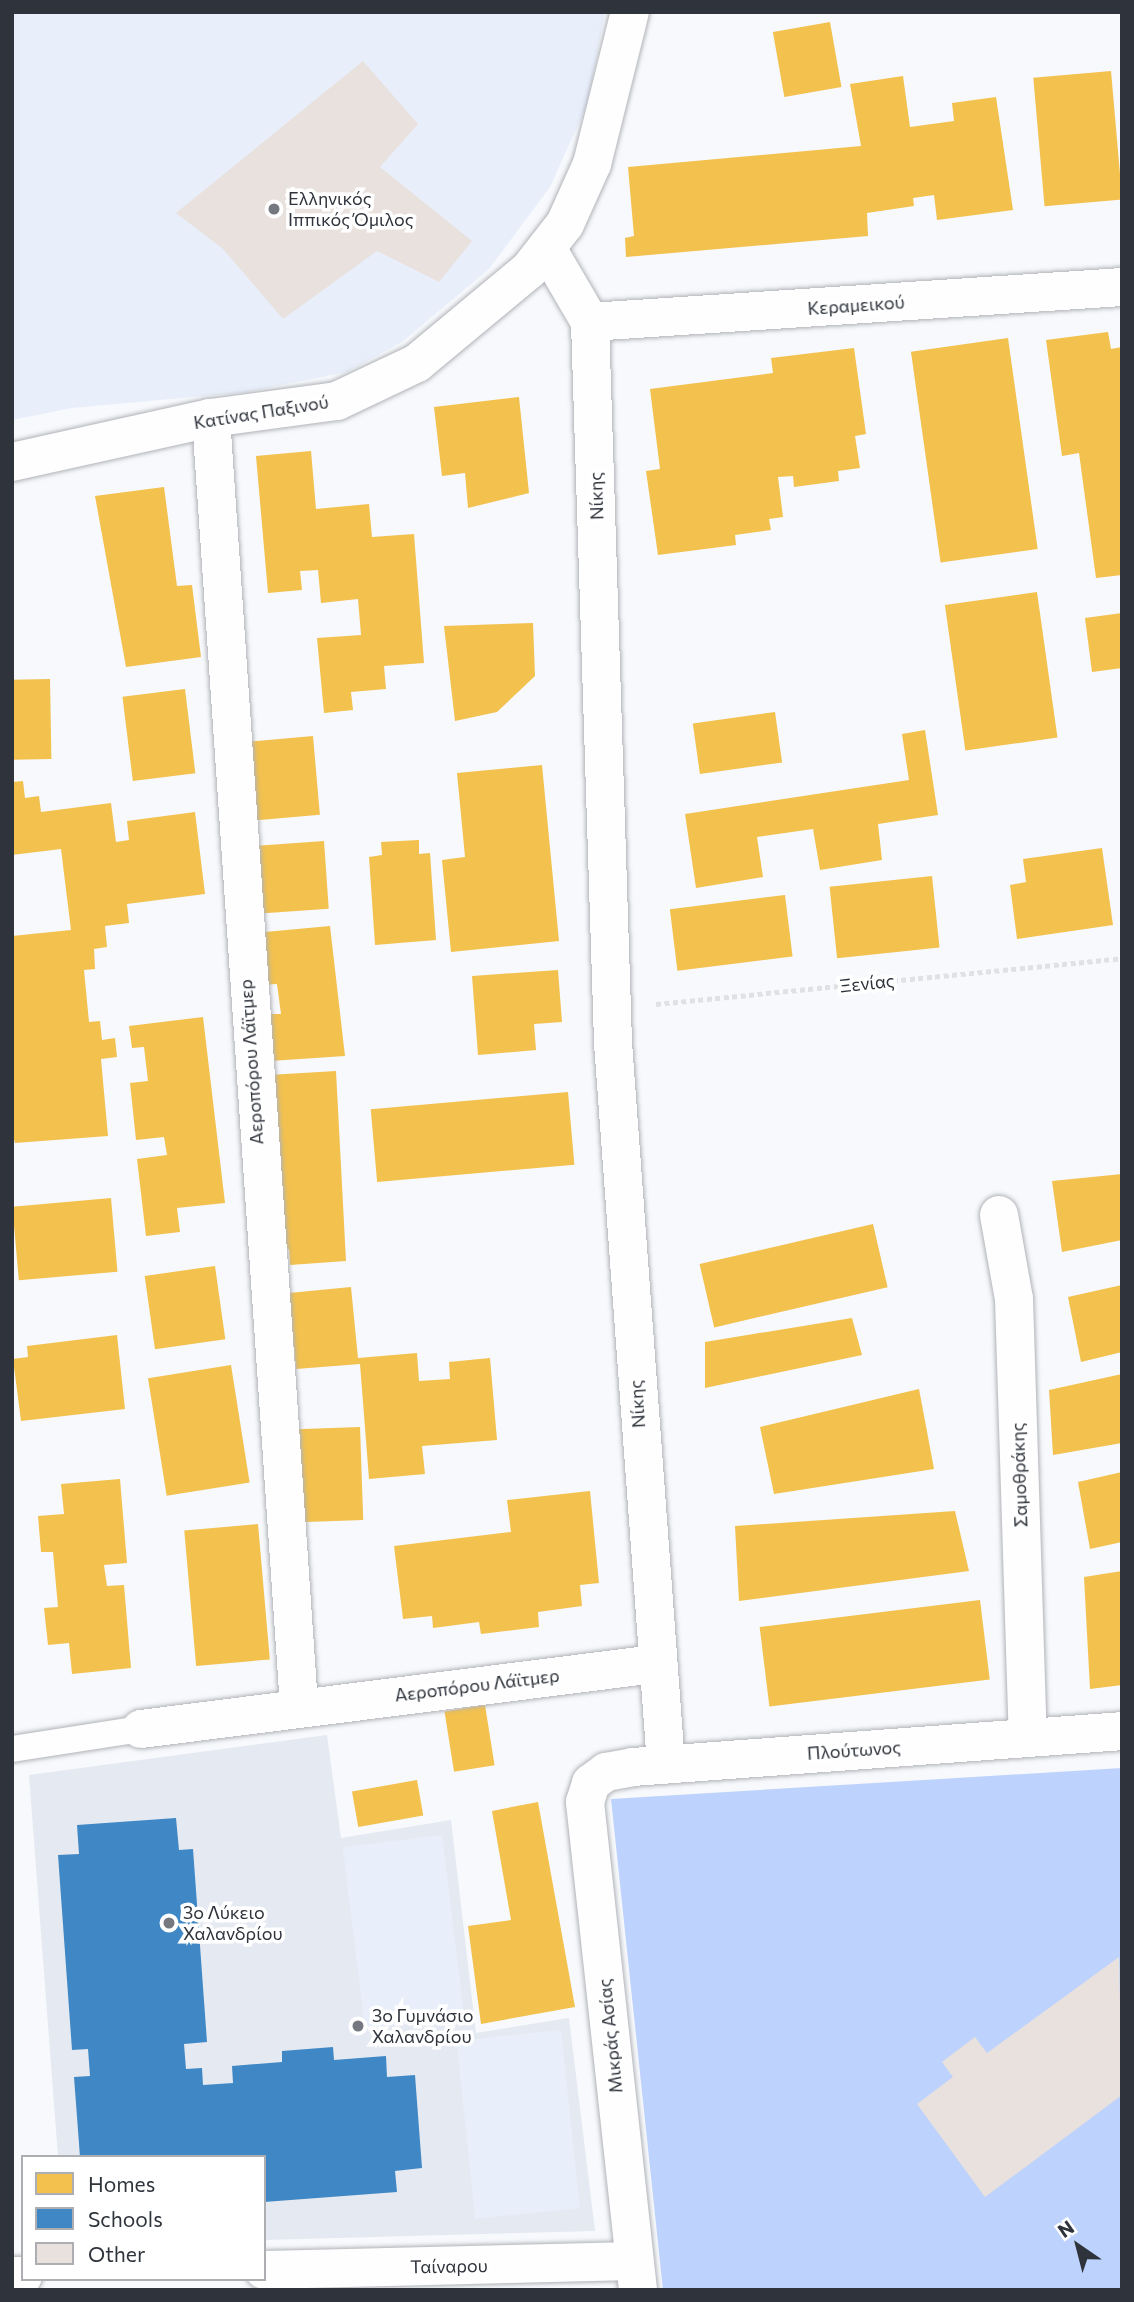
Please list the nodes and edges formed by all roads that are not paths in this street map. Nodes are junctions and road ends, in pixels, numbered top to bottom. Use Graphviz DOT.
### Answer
graph roads {
  1 [pos="630,12"];
  2 [pos="548,250"];
  3 [pos="1122,287"];
  4 [pos="590,322"];
  5 [pos="211,418"];
  6 [pos="12,462"];
  7 [pos="999,1215"];
  8 [pos="655,1664"];
  9 [pos="299,1706"];
  10 [pos="141,1729"];
  11 [pos="1122,1731"];
  12 [pos="1028,1737"];
  13 [pos="12,1748"];
  14 [pos="666,1764"];
  15 [pos="591,1783"];
  16 [pos="266,2270"];
  17 [pos="636,2275"];
  1 -- 2 [label="street"];
  2 -- 4 [label="street, Νίκης"];
  2 -- 5 [label="street, Κατίνας Παξινού"];
  3 -- 4 [label="street, Κεραμεικού"];
  4 -- 8 [label="street, Νίκης"];
  5 -- 6 [label="street, Κατίνας Παξινού"];
  5 -- 9 [label="street, Αεροπόρου Λάϊτμερ"];
  7 -- 12 [label="street, Σαμοθράκης"];
  8 -- 9 [label="street, Αεροπόρου Λάϊτμερ"];
  8 -- 14 [label="street, Νίκης"];
  9 -- 10 [label="street, Αεροπόρου Λάϊτμερ"];
  10 -- 13 [label="lane"];
  11 -- 12 [label="street, Πλούτωνος"];
  12 -- 14 [label="street, Πλούτωνος"];
  14 -- 15 [label="street, Πλούτωνος"];
  15 -- 17 [label="street, Μικράς Ασίας"];
  16 -- 17 [label="street, Ταίναρου"];
}
